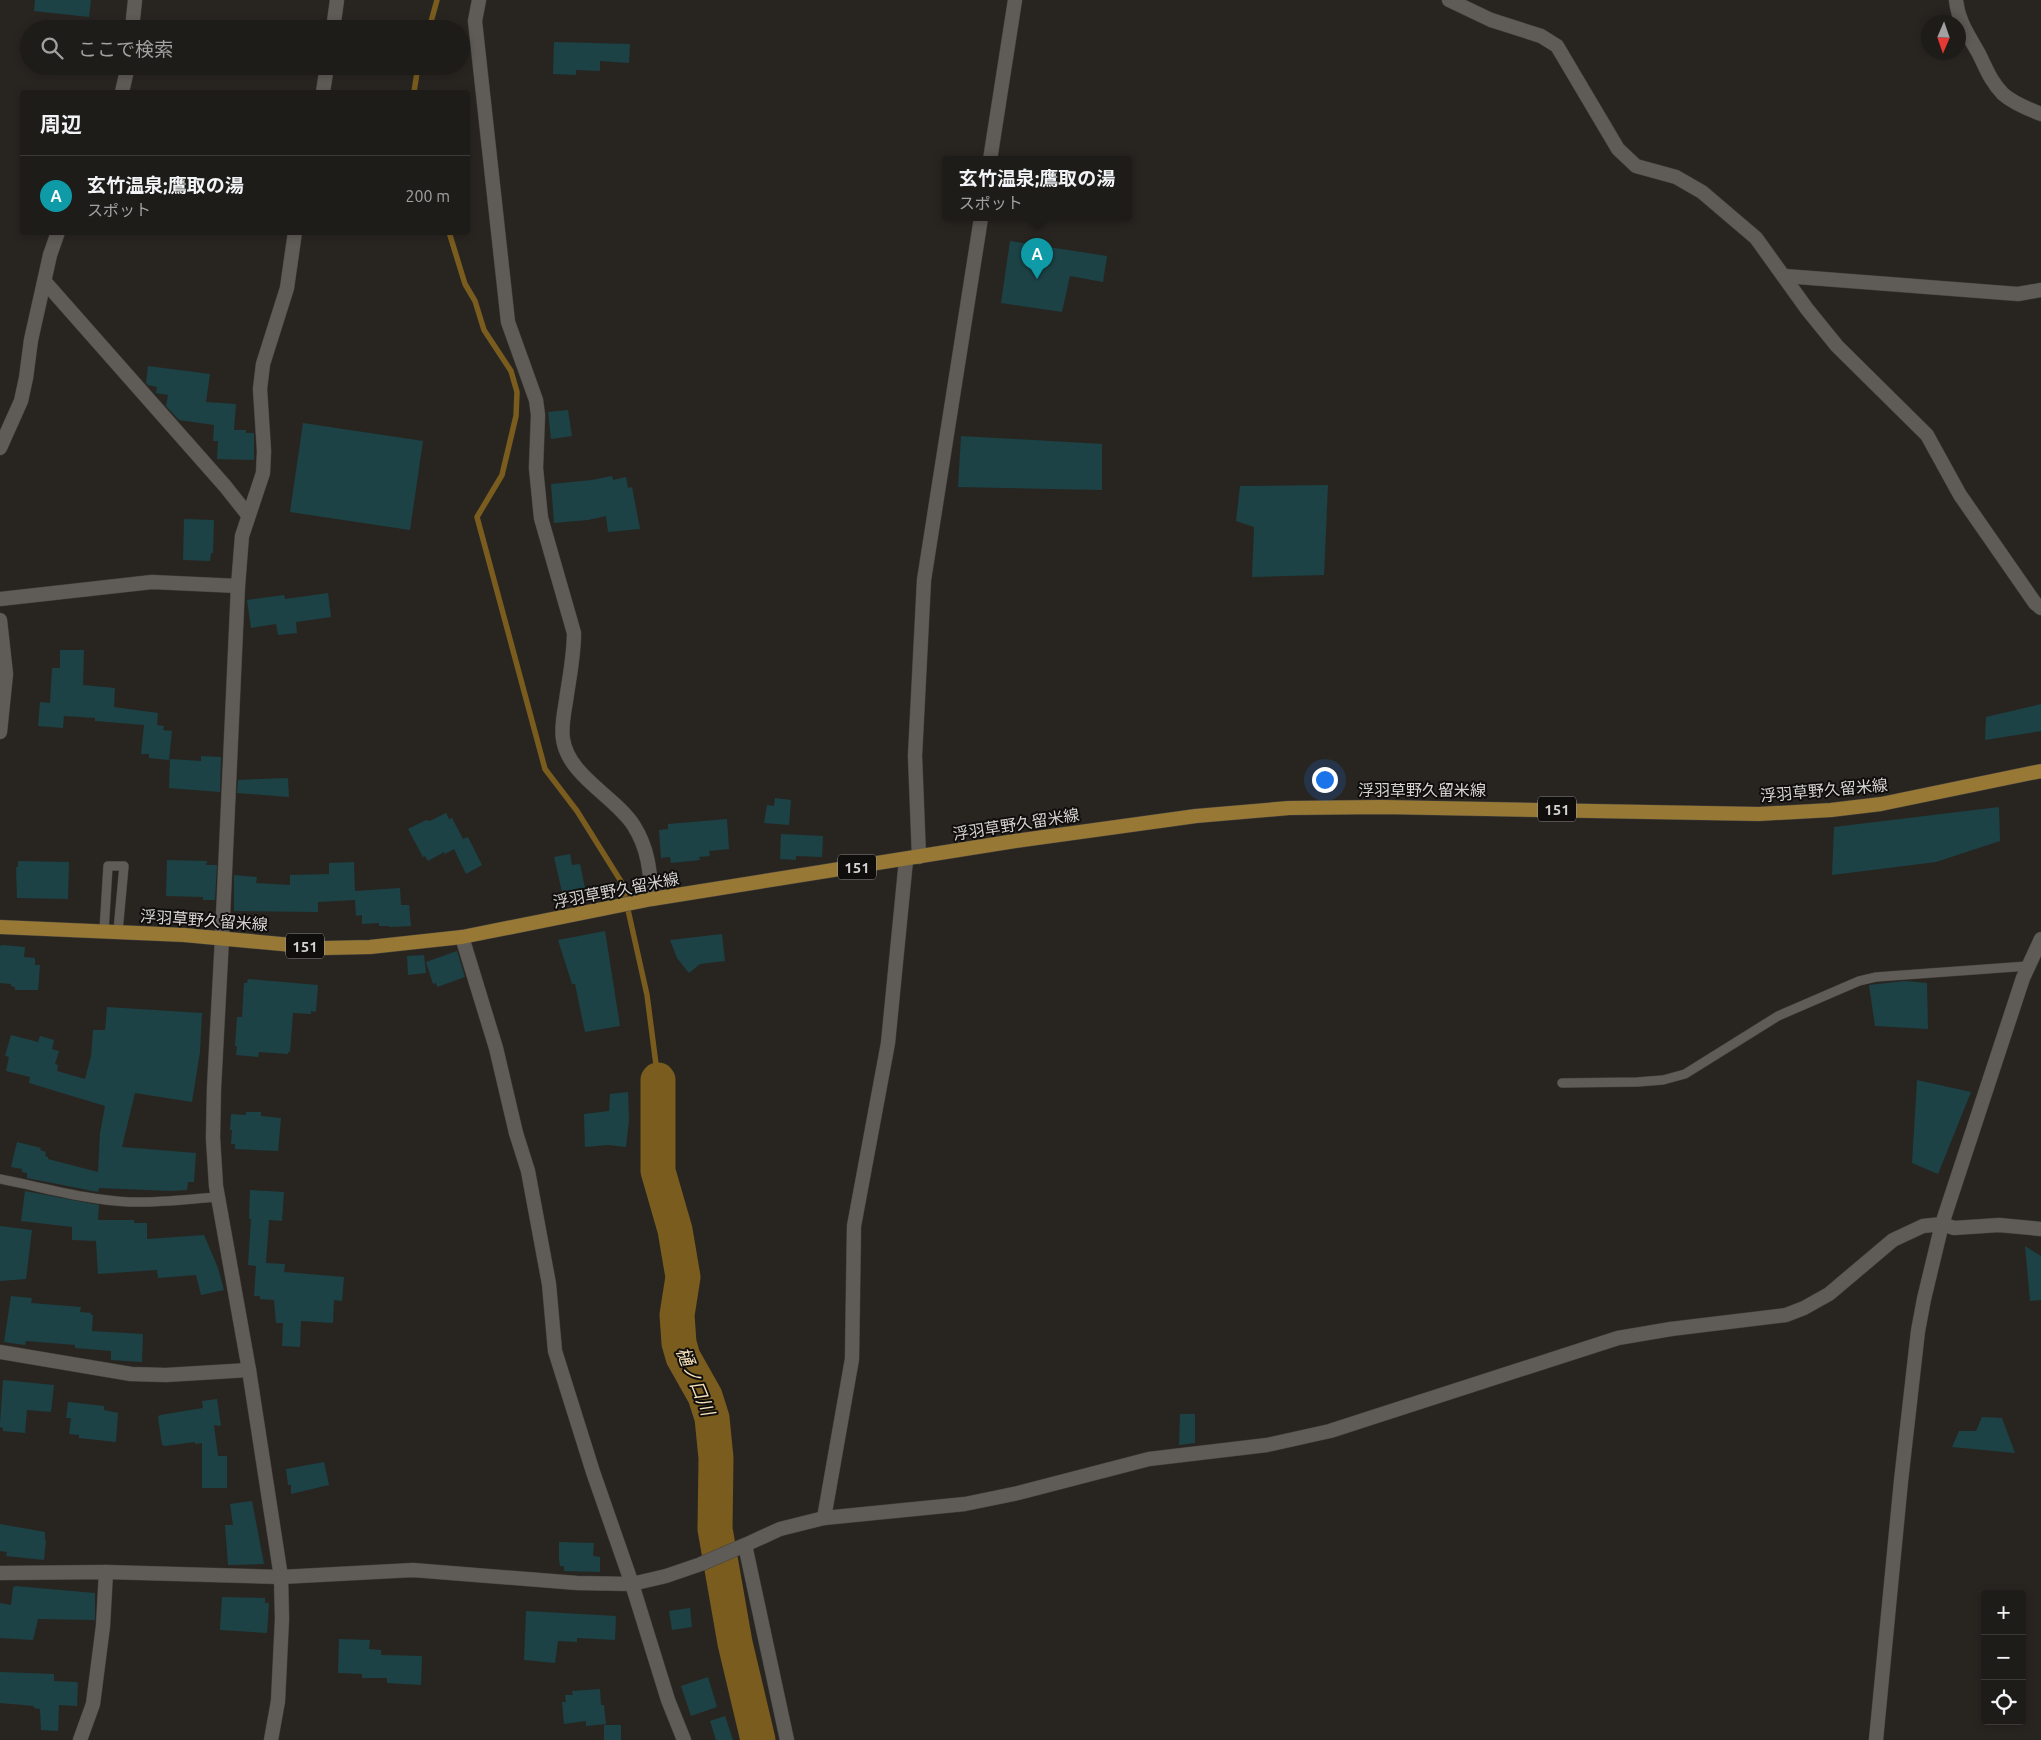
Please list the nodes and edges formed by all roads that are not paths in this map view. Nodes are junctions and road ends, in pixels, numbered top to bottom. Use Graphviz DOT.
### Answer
graph roads {
  1 [pos="136,0"];
  2 [pos="337,0"];
  3 [pos="479,0"];
  4 [pos="1015,0"];
  5 [pos="1449,0"];
  6 [pos="1956,0"];
  7 [pos="133,20"];
  8 [pos="334,20"];
  9 [pos="126,75"];
  10 [pos="326,75"];
  11 [pos="122,90"];
  12 [pos="323,90"];
  13 [pos="2041,114"];
  14 [pos="991,156"];
  15 [pos="981,221"];
  16 [pos="57,235"];
  17 [pos="295,235"];
  18 [pos="1785,276"];
  19 [pos="45,282"];
  20 [pos="2041,290"];
  21 [pos="0,448"];
  22 [pos="248,515"];
  23 [pos="238,586"];
  24 [pos="0,600"];
  25 [pos="2041,608"];
  26 [pos="0,620"];
  27 [pos="0,732"];
  28 [pos="2041,772"];
  29 [pos="912,858"];
  30 [pos="648,900"];
  31 [pos="0,927"];
  32 [pos="111,931"];
  33 [pos="462,937"];
  34 [pos="222,938"];
  35 [pos="2041,939"];
  36 [pos="2028,966"];
  37 [pos="1562,1083"];
  38 [pos="0,1179"];
  39 [pos="218,1197"];
  40 [pos="1942,1224"];
  41 [pos="2041,1229"];
  42 [pos="0,1352"];
  43 [pos="249,1370"];
  44 [pos="824,1518"];
  45 [pos="740,1547"];
  46 [pos="106,1572"];
  47 [pos="0,1573"];
  48 [pos="281,1578"];
  49 [pos="632,1584"];
  50 [pos="80,1740"];
  51 [pos="271,1740"];
  52 [pos="684,1740"];
  53 [pos="787,1740"];
  54 [pos="1876,1740"];
  1 -- 7 [label="street"];
  2 -- 8 [label="street"];
  3 -- 30 [label="street"];
  4 -- 14 [label="street"];
  5 -- 18 [label="street"];
  6 -- 13 [label="street"];
  9 -- 11 [label="street"];
  10 -- 12 [label="street"];
  15 -- 29 [label="street"];
  16 -- 19 [label="street"];
  17 -- 22 [label="street"];
  18 -- 20 [label="street"];
  18 -- 25 [label="street"];
  19 -- 21 [label="street"];
  19 -- 22 [label="street"];
  22 -- 23 [label="street"];
  23 -- 24 [label="street"];
  23 -- 34 [label="street"];
  26 -- 27 [label="street"];
  28 -- 29 [label="main road, 浮羽草野久留米線 / 151"];
  29 -- 30 [label="main road, 浮羽草野久留米線 / 151"];
  29 -- 44 [label="street"];
  30 -- 33 [label="main road, 浮羽草野久留米線 / 151"];
  31 -- 32 [label="main road, 浮羽草野久留米線 / 151"];
  32 -- 32 [label="lane"];
  32 -- 34 [label="main road, 浮羽草野久留米線 / 151"];
  33 -- 34 [label="main road, 浮羽草野久留米線 / 151"];
  33 -- 49 [label="street"];
  34 -- 39 [label="street"];
  35 -- 36 [label="street"];
  36 -- 37 [label="lane"];
  36 -- 40 [label="street"];
  38 -- 39 [label="lane"];
  39 -- 43 [label="street"];
  40 -- 41 [label="street"];
  40 -- 44 [label="street"];
  40 -- 54 [label="street"];
  42 -- 43 [label="street"];
  43 -- 48 [label="street"];
  44 -- 45 [label="street"];
  45 -- 49 [label="street"];
  45 -- 53 [label="street"];
  46 -- 47 [label="street"];
  46 -- 48 [label="street"];
  46 -- 50 [label="street"];
  48 -- 49 [label="street"];
  48 -- 51 [label="street"];
  49 -- 52 [label="street"];
}
